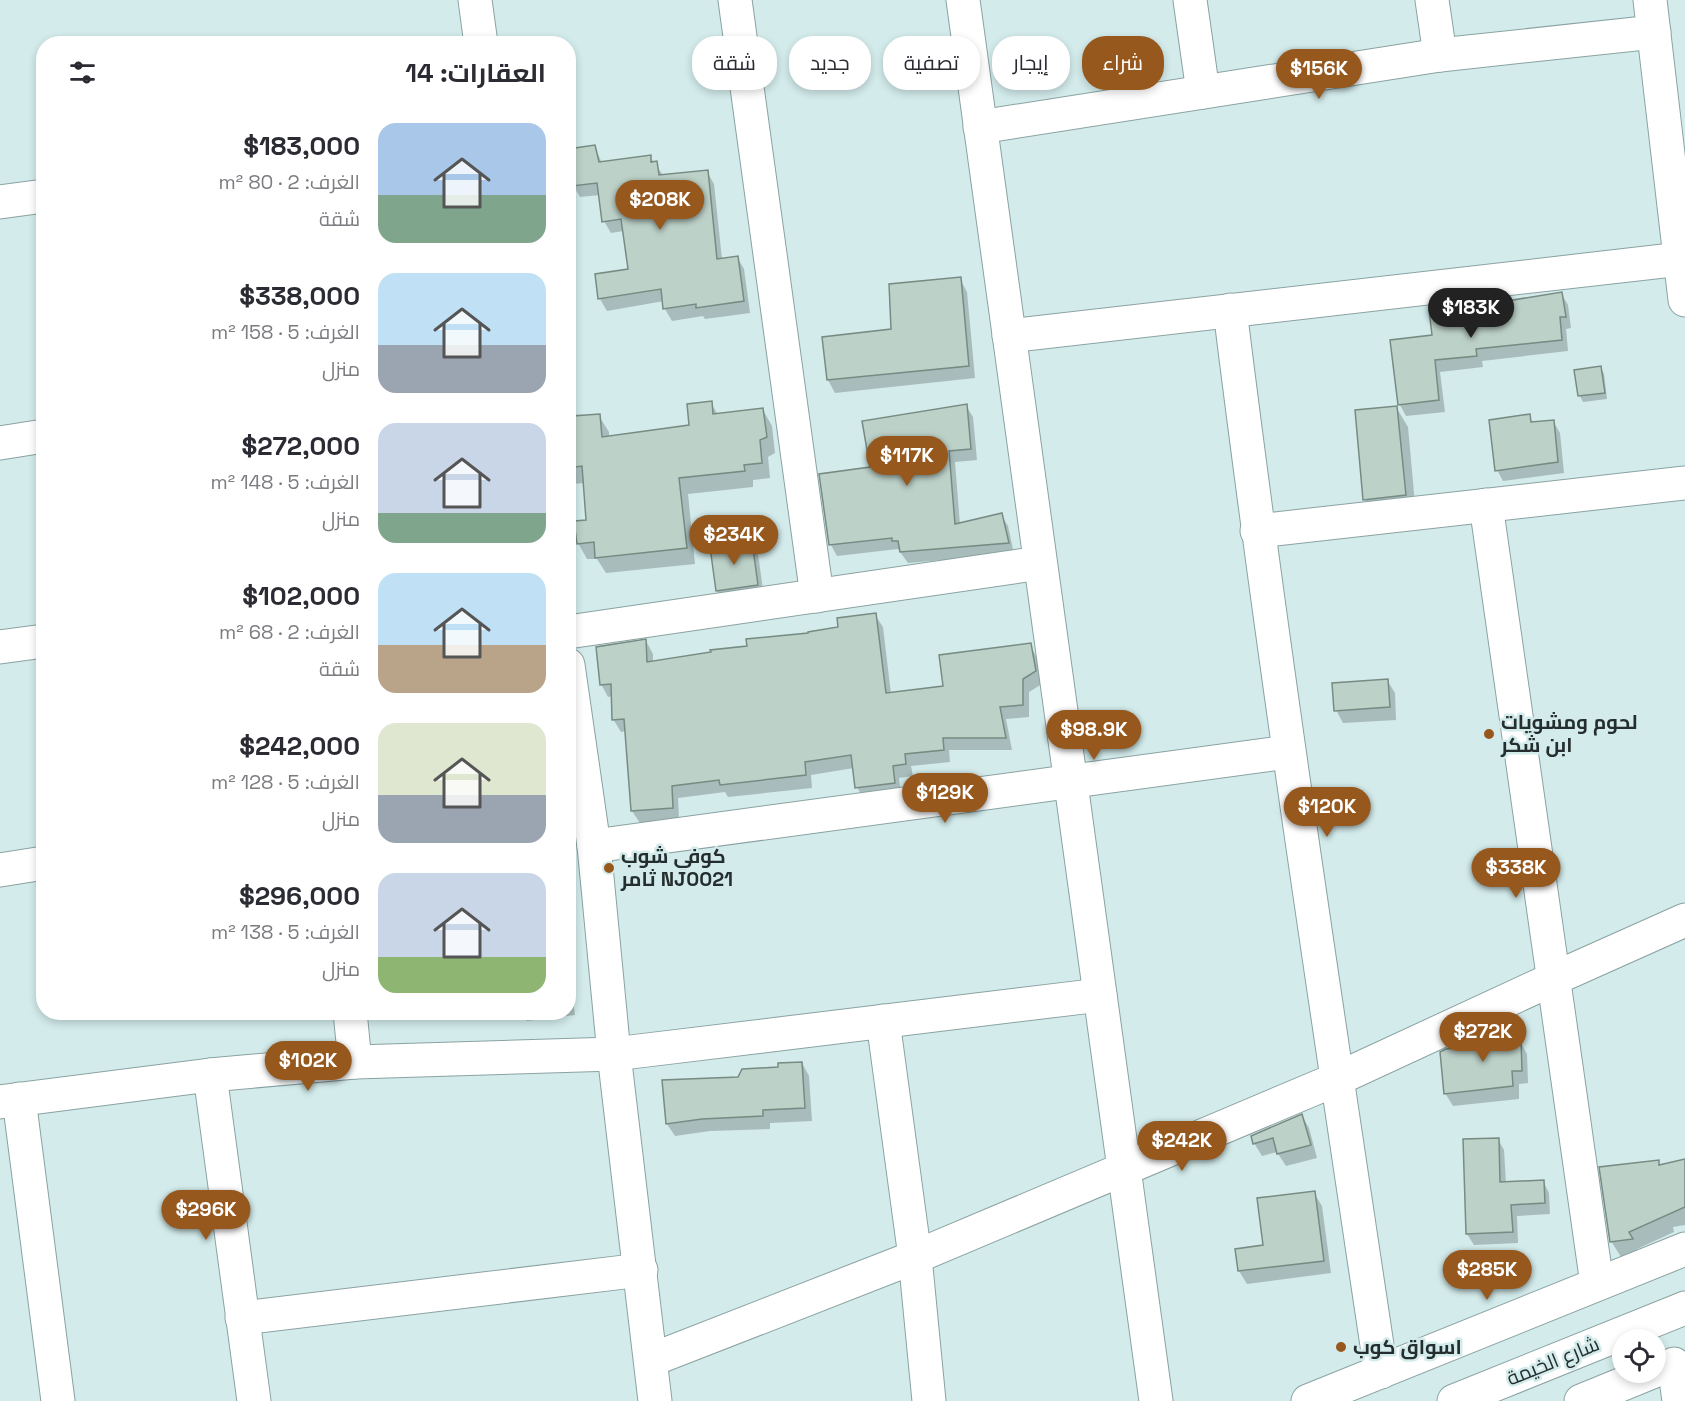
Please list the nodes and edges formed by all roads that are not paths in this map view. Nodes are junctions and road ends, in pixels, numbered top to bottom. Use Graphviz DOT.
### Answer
graph roads {
  1 [pos="475,0"];
  2 [pos="735,0"];
  3 [pos="963,0"];
  4 [pos="1190,0"];
  5 [pos="1432,0"];
  6 [pos="1650,0"];
  7 [pos="1654,32"];
  8 [pos="480,36"];
  9 [pos="1440,55"];
  10 [pos="1203,92"];
  11 [pos="980,127"];
  12 [pos="36,197"];
  13 [pos="0,202"];
  14 [pos="1681,259"];
  15 [pos="1685,300"];
  16 [pos="1230,310"];
  17 [pos="1009,336"];
  18 [pos="36,437"];
  19 [pos="0,442"];
  20 [pos="1685,483"];
  21 [pos="1486,506"];
  22 [pos="1257,531"];
  23 [pos="1040,563"];
  24 [pos="817,596"];
  25 [pos="576,631"];
  26 [pos="36,642"];
  27 [pos="0,647"];
  28 [pos="576,721"];
  29 [pos="1288,752"];
  30 [pos="1071,781"];
  31 [pos="594,846"];
  32 [pos="36,864"];
  33 [pos="0,870"];
  34 [pos="1685,920"];
  35 [pos="1553,979"];
  36 [pos="1100,994"];
  37 [pos="351,1020"];
  38 [pos="883,1022"];
  39 [pos="614,1054"];
  40 [pos="355,1062"];
  41 [pos="210,1075"];
  42 [pos="1338,1079"];
  43 [pos="9,1100"];
  44 [pos="1123,1169"];
  45 [pos="1685,1249"];
  46 [pos="915,1257"];
  47 [pos="641,1270"];
  48 [pos="1597,1284"];
  49 [pos="1685,1308"];
  50 [pos="242,1318"];
  51 [pos="651,1360"];
  52 [pos="1666,1366"];
  53 [pos="1381,1372"];
  54 [pos="1625,1383"];
  55 [pos="646,1400"];
  56 [pos="58,1401"];
  57 [pos="254,1401"];
  58 [pos="928,1401"];
  59 [pos="1156,1401"];
  60 [pos="1308,1401"];
  61 [pos="1454,1401"];
  62 [pos="1581,1401"];
  63 [pos="1679,1401"];
  1 -- 8 [label="street"];
  2 -- 24 [label="street"];
  3 -- 11 [label="street"];
  4 -- 10 [label="street"];
  5 -- 9 [label="street"];
  6 -- 7 [label="street"];
  7 -- 9 [label="street"];
  7 -- 14 [label="street"];
  9 -- 10 [label="street"];
  10 -- 11 [label="street"];
  11 -- 17 [label="street"];
  12 -- 13 [label="street"];
  14 -- 15 [label="street"];
  14 -- 16 [label="street"];
  16 -- 17 [label="street"];
  16 -- 22 [label="street"];
  17 -- 23 [label="street"];
  18 -- 19 [label="street"];
  20 -- 21 [label="street"];
  21 -- 22 [label="street"];
  21 -- 35 [label="street"];
  22 -- 29 [label="street"];
  23 -- 24 [label="street"];
  23 -- 30 [label="street"];
  24 -- 25 [label="street"];
  26 -- 27 [label="street"];
  28 -- 31 [label="street"];
  29 -- 30 [label="street"];
  29 -- 42 [label="street"];
  30 -- 31 [label="street"];
  30 -- 36 [label="street"];
  31 -- 39 [label="street"];
  32 -- 33 [label="street"];
  34 -- 35 [label="street"];
  35 -- 42 [label="street"];
  35 -- 48 [label="street"];
  36 -- 38 [label="street"];
  36 -- 44 [label="street"];
  37 -- 40 [label="street"];
  38 -- 39 [label="street"];
  38 -- 46 [label="street"];
  39 -- 40 [label="street"];
  39 -- 47 [label="street"];
  40 -- 41 [label="street"];
  41 -- 43 [label="street"];
  41 -- 50 [label="street"];
  42 -- 44 [label="street"];
  42 -- 53 [label="street"];
  43 -- 56 [label="street"];
  44 -- 46 [label="street"];
  44 -- 59 [label="street"];
  45 -- 48 [label="street"];
  46 -- 51 [label="street"];
  46 -- 58 [label="street"];
  47 -- 50 [label="street"];
  47 -- 51 [label="street"];
  48 -- 53 [label="street"];
  49 -- 61 [label="street, شارع الخيمة"];
  50 -- 57 [label="street"];
  51 -- 55 [label="street"];
  52 -- 63 [label="street"];
  53 -- 60 [label="street"];
  54 -- 62 [label="street"];
}
